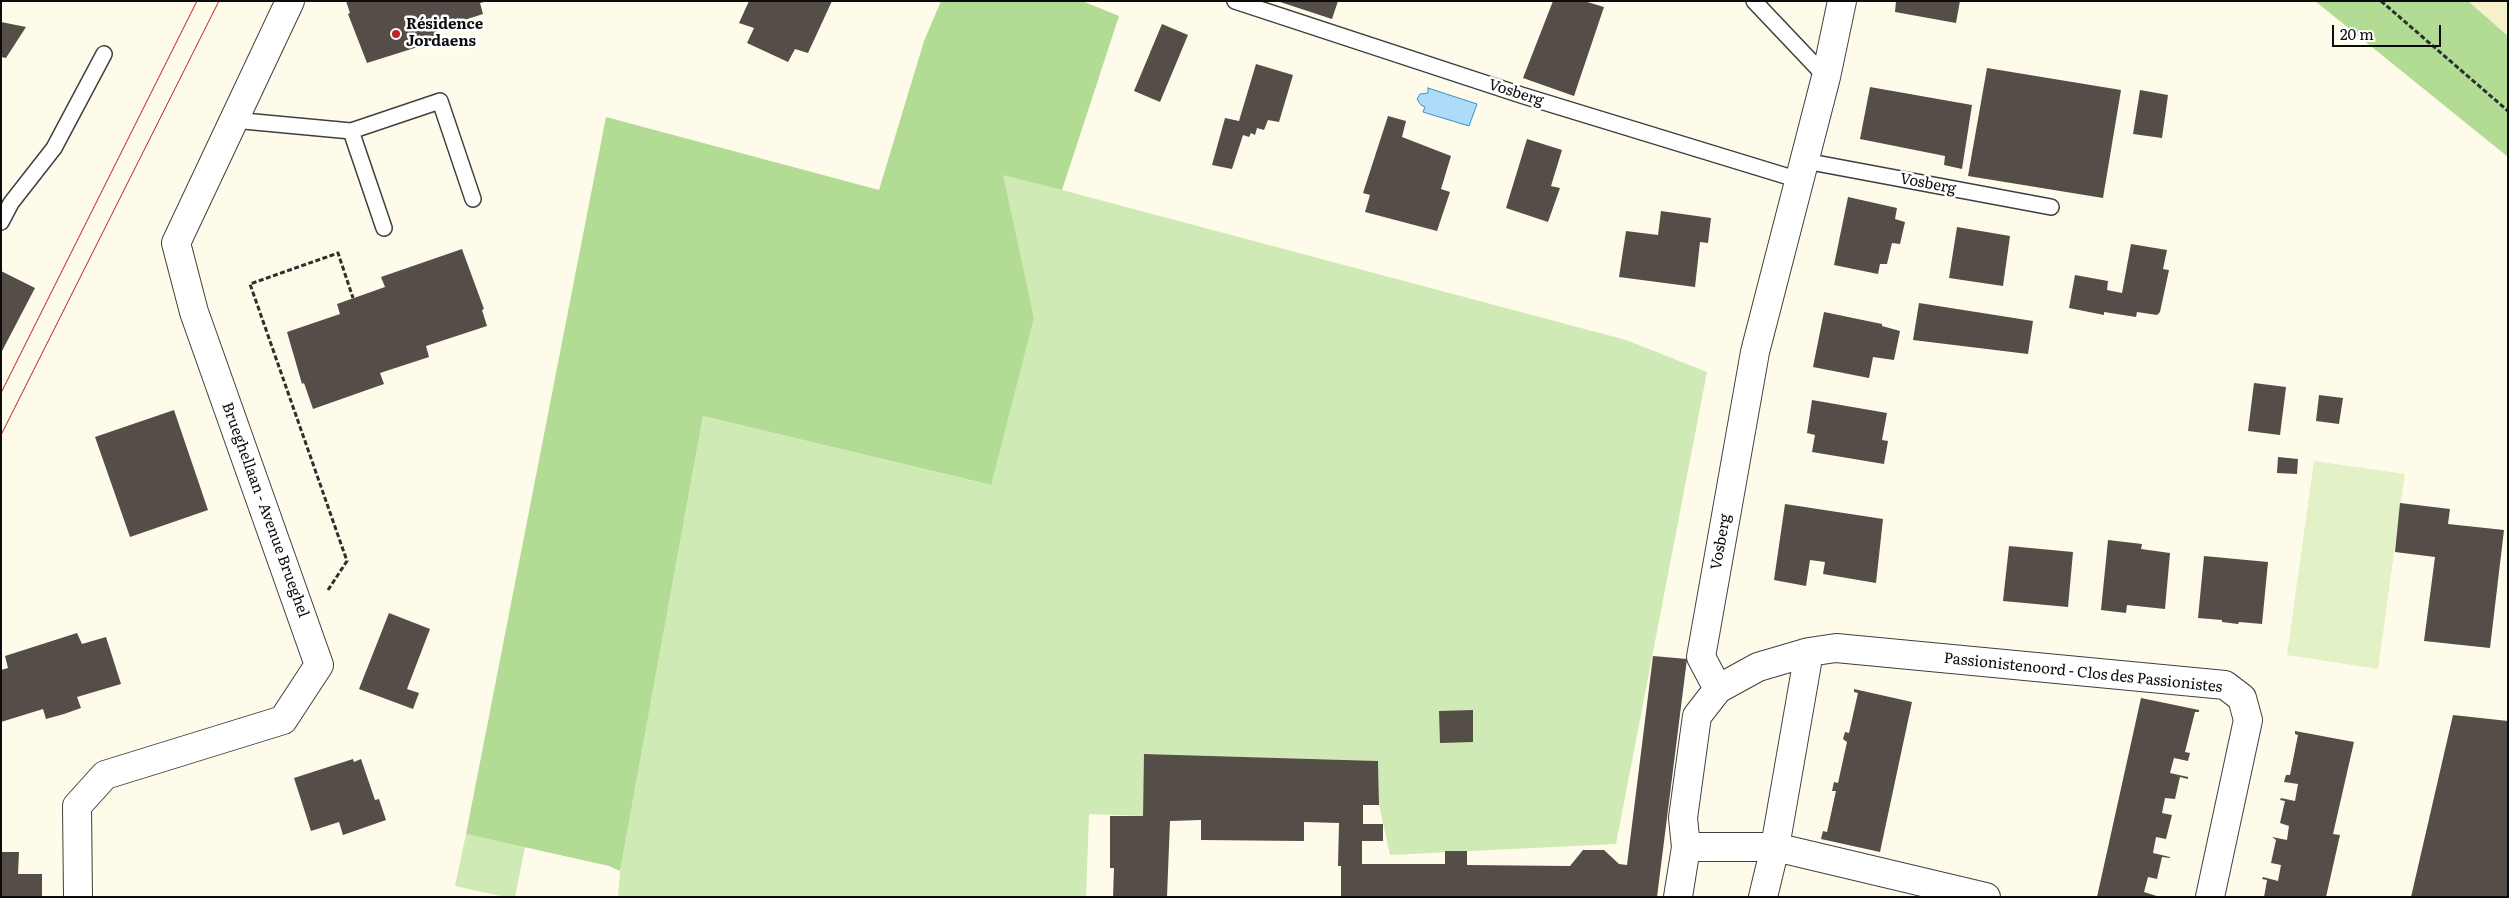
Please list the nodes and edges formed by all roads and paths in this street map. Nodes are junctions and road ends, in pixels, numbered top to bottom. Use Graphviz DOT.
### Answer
graph roads {
  1 [pos="290,1"];
  2 [pos="1235,1"];
  3 [pos="1754,1"];
  4 [pos="1842,1"];
  5 [pos="2381,1"];
  6 [pos="104,54"];
  7 [pos="1826,77"];
  8 [pos="2508,111"];
  9 [pos="233,120"];
  10 [pos="351,131"];
  11 [pos="1802,170"];
  12 [pos="473,199"];
  13 [pos="2051,207"];
  14 [pos="1,222"];
  15 [pos="384,228"];
  16 [pos="353,298"];
  17 [pos="305,623"];
  18 [pos="1809,652"];
  19 [pos="1718,689"];
  20 [pos="1686,847"];
  21 [pos="1775,848"];
  22 [pos="78,897"];
  23 [pos="1678,897"];
  24 [pos="1763,897"];
  25 [pos="1986,897"];
  26 [pos="2210,897"];
  1 -- 9 [label="street, Brueghellaan - Avenue Brueghel"];
  2 -- 11 [label="lane, Vosberg"];
  3 -- 7 [label="lane"];
  4 -- 7 [label="street, Vosberg"];
  5 -- 8 [label="path"];
  6 -- 14 [label="lane"];
  7 -- 11 [label="street, Vosberg"];
  9 -- 10 [label="lane"];
  9 -- 17 [label="street, Brueghellaan - Avenue Brueghel"];
  10 -- 12 [label="lane"];
  10 -- 15 [label="lane"];
  11 -- 13 [label="lane, Vosberg"];
  11 -- 19 [label="street, Vosberg"];
  16 -- 17 [label="path"];
  17 -- 22 [label="street, Brueghellaan - Avenue Brueghel"];
  18 -- 19 [label="street, Passionistenoord - Clos des Passionistes"];
  18 -- 21 [label="street"];
  18 -- 26 [label="street, Passionistenoord - Clos des Passionistes"];
  19 -- 20 [label="street"];
  20 -- 21 [label="street"];
  20 -- 23 [label="street"];
  21 -- 24 [label="street"];
  21 -- 25 [label="street"];
}
